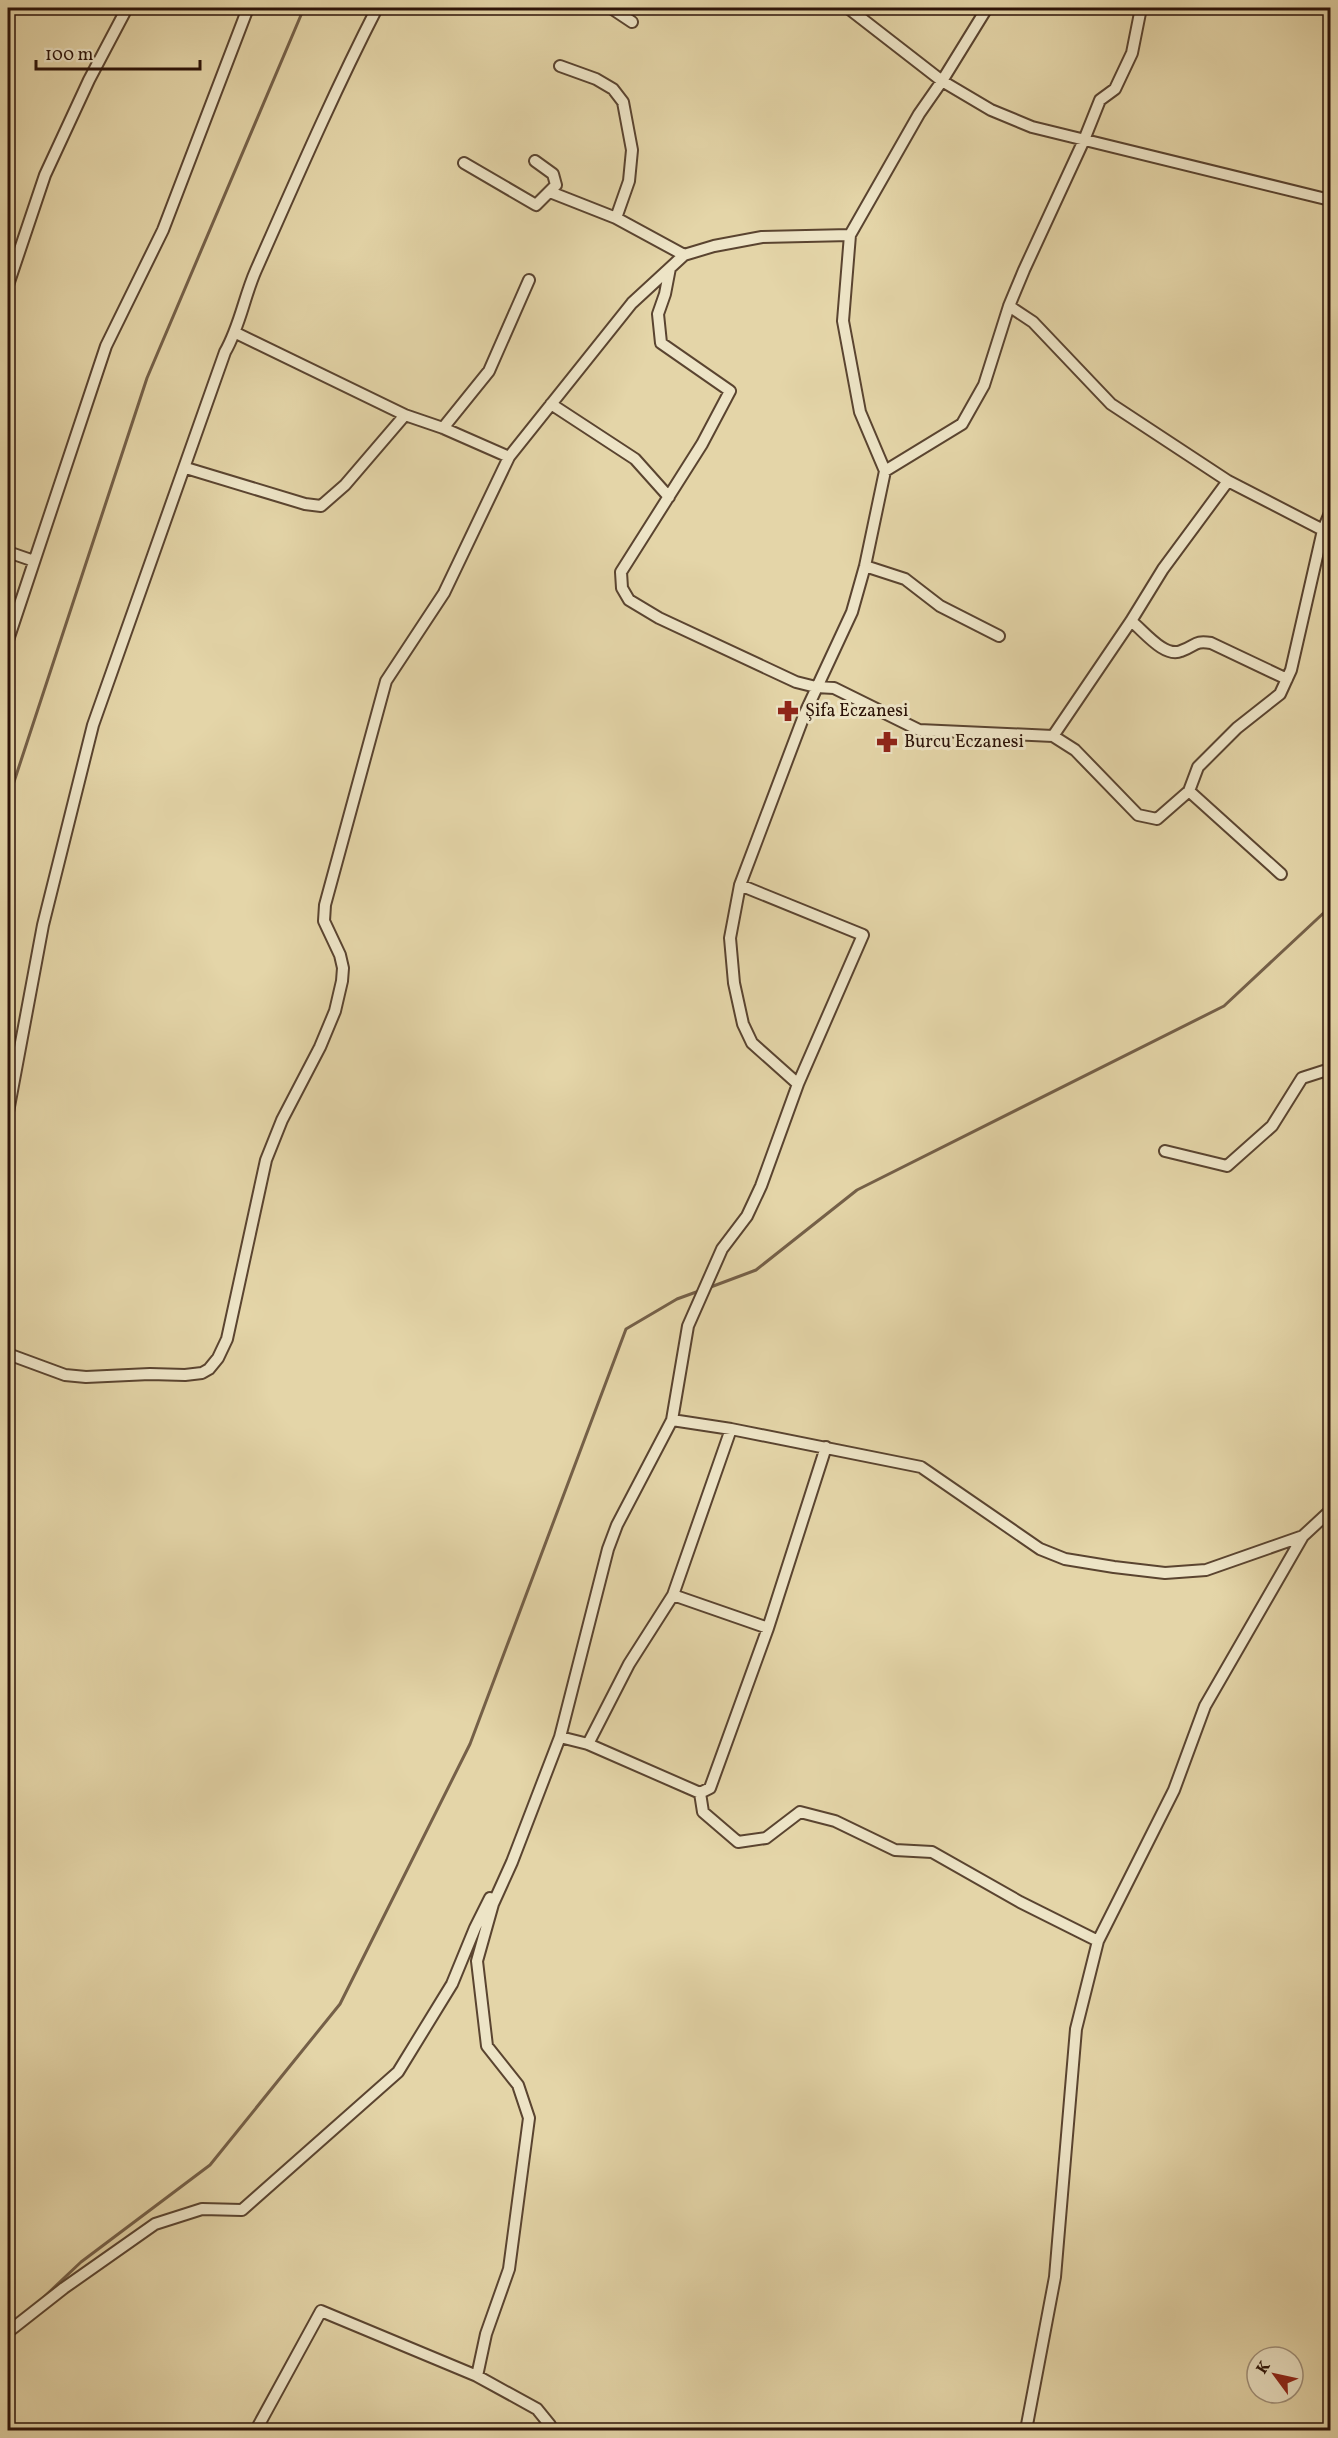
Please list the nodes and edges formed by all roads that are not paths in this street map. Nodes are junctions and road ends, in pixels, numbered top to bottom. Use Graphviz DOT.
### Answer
graph roads {
  1 [pos="128,8"];
  2 [pos="248,8"];
  3 [pos="377,8"];
  4 [pos="611,8"];
  5 [pos="848,8"];
  6 [pos="854,8"];
  7 [pos="987,8"];
  8 [pos="1141,8"];
  9 [pos="632,22"];
  10 [pos="887,39"];
  11 [pos="560,66"];
  12 [pos="942,81"];
  13 [pos="1084,140"];
  14 [pos="535,161"];
  15 [pos="464,163"];
  16 [pos="550,192"];
  17 [pos="1330,200"];
  18 [pos="616,218"];
  19 [pos="850,235"];
  20 [pos="684,255"];
  21 [pos="670,268"];
  22 [pos="529,280"];
  23 [pos="8,285"];
  24 [pos="1010,306"];
  25 [pos="236,333"];
  26 [pos="551,404"];
  27 [pos="405,415"];
  28 [pos="443,428"];
  29 [pos="509,458"];
  30 [pos="186,468"];
  31 [pos="885,471"];
  32 [pos="1228,481"];
  33 [pos="669,497"];
  34 [pos="1330,513"];
  35 [pos="1323,530"];
  36 [pos="8,552"];
  37 [pos="34,561"];
  38 [pos="865,566"];
  39 [pos="1131,621"];
  40 [pos="999,636"];
  41 [pos="8,640"];
  42 [pos="1287,679"];
  43 [pos="816,687"];
  44 [pos="1053,736"];
  45 [pos="1190,791"];
  46 [pos="1281,874"];
  47 [pos="740,885"];
  48 [pos="1330,1069"];
  49 [pos="798,1084"];
  50 [pos="8,1112"];
  51 [pos="1165,1151"];
  52 [pos="8,1354"];
  53 [pos="672,1420"];
  54 [pos="731,1429"];
  55 [pos="826,1447"];
  56 [pos="1330,1511"];
  57 [pos="1303,1536"];
  58 [pos="673,1595"];
  59 [pos="768,1628"];
  60 [pos="560,1737"];
  61 [pos="588,1744"];
  62 [pos="700,1793"];
  63 [pos="518,1846"];
  64 [pos="1098,1941"];
  65 [pos="8,2332"];
  66 [pos="477,2376"];
  67 [pos="256,2430"];
  68 [pos="549,2430"];
  69 [pos="1026,2430"];
  1 -- 23 [label="street"];
  2 -- 37 [label="street"];
  3 -- 25 [label="street"];
  4 -- 9 [label="street"];
  5 -- 10 [label="street"];
  6 -- 10 [label="street"];
  7 -- 12 [label="street"];
  8 -- 13 [label="street"];
  10 -- 12 [label="street"];
  11 -- 18 [label="street"];
  12 -- 13 [label="street"];
  12 -- 19 [label="street"];
  13 -- 17 [label="street"];
  13 -- 24 [label="street"];
  14 -- 16 [label="street"];
  15 -- 16 [label="street"];
  16 -- 18 [label="street"];
  18 -- 20 [label="street"];
  19 -- 20 [label="street"];
  19 -- 31 [label="street"];
  20 -- 21 [label="street"];
  21 -- 26 [label="street"];
  21 -- 33 [label="street"];
  22 -- 28 [label="street"];
  24 -- 31 [label="street"];
  24 -- 32 [label="street"];
  25 -- 27 [label="street"];
  25 -- 30 [label="street"];
  26 -- 29 [label="street"];
  26 -- 33 [label="street"];
  27 -- 28 [label="street"];
  27 -- 30 [label="street"];
  28 -- 29 [label="street"];
  29 -- 52 [label="street"];
  30 -- 50 [label="street"];
  31 -- 38 [label="street"];
  32 -- 35 [label="street"];
  32 -- 39 [label="street"];
  33 -- 43 [label="street"];
  34 -- 35 [label="street"];
  35 -- 42 [label="street"];
  36 -- 37 [label="street"];
  37 -- 41 [label="street"];
  38 -- 40 [label="street"];
  38 -- 43 [label="street"];
  39 -- 42 [label="street"];
  39 -- 44 [label="street"];
  42 -- 45 [label="street"];
  43 -- 44 [label="street"];
  43 -- 47 [label="street"];
  44 -- 45 [label="street"];
  45 -- 46 [label="street"];
  47 -- 49 [label="street"];
  47 -- 49 [label="street"];
  48 -- 51 [label="street"];
  49 -- 53 [label="street"];
  53 -- 54 [label="street"];
  53 -- 60 [label="street"];
  54 -- 55 [label="street"];
  54 -- 58 [label="street"];
  55 -- 57 [label="street"];
  55 -- 59 [label="street"];
  56 -- 57 [label="street"];
  57 -- 64 [label="street"];
  58 -- 59 [label="street"];
  58 -- 61 [label="street"];
  59 -- 62 [label="street"];
  60 -- 61 [label="street"];
  60 -- 63 [label="street"];
  61 -- 62 [label="street"];
  62 -- 64 [label="street"];
  63 -- 65 [label="street"];
  63 -- 66 [label="street"];
  64 -- 69 [label="street"];
  66 -- 67 [label="street"];
  66 -- 68 [label="street"];
}
